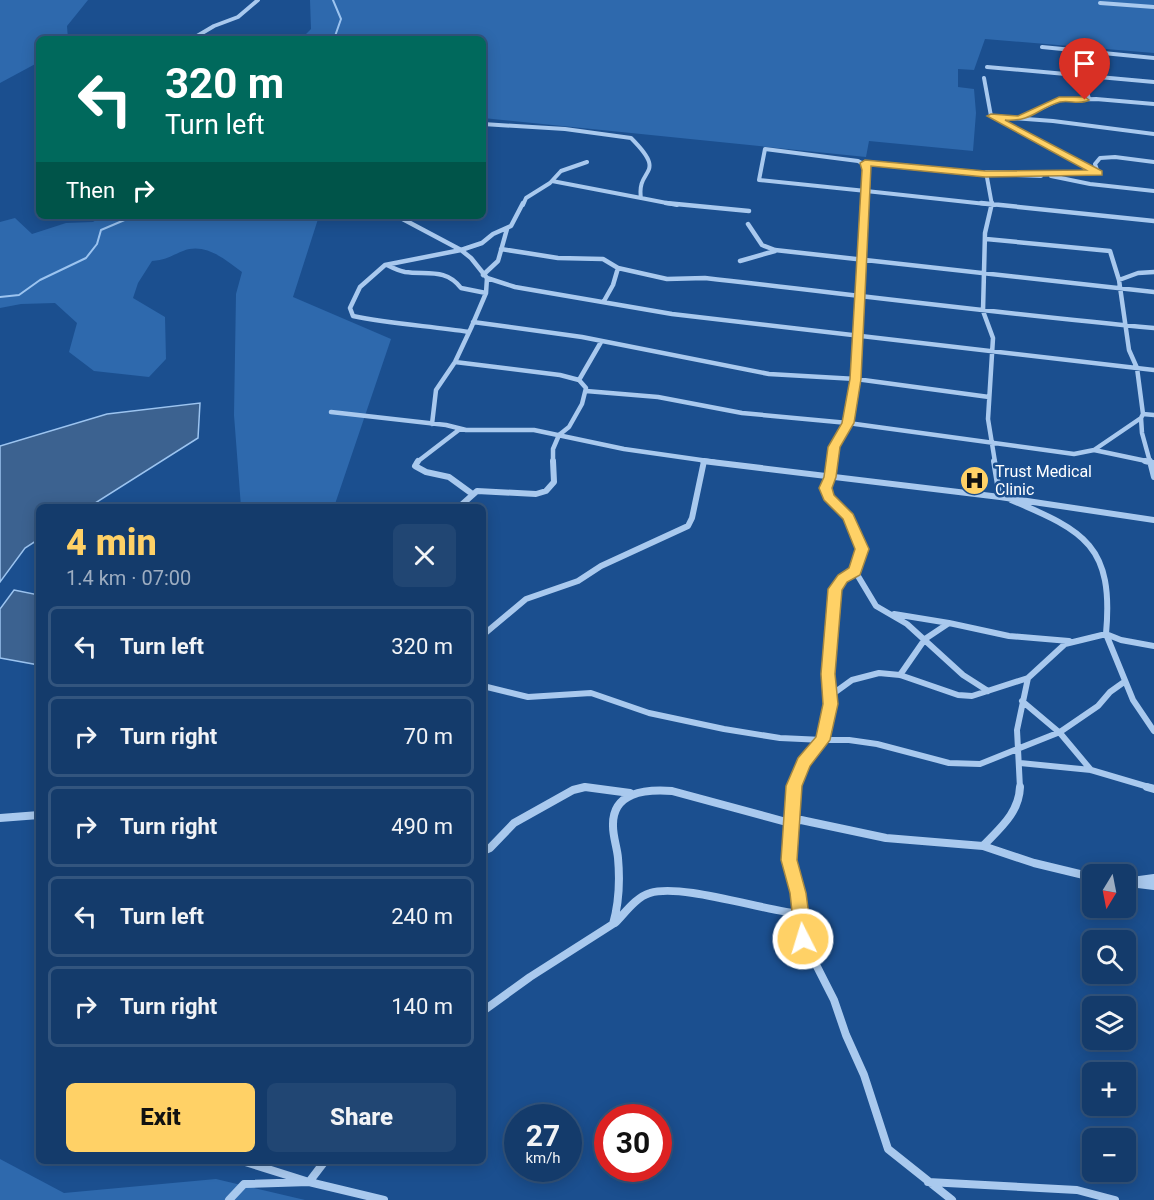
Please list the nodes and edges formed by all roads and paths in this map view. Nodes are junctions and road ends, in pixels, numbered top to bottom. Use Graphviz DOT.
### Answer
graph roads {
  1 [pos="258,0"];
  2 [pos="1100,3"];
  3 [pos="1154,7"];
  4 [pos="197,36"];
  5 [pos="1042,47"];
  6 [pos="1082,52"];
  7 [pos="1154,58"];
  8 [pos="987,67"];
  9 [pos="1091,75"];
  10 [pos="984,78"];
  11 [pos="1154,82"];
  12 [pos="1089,99"];
  13 [pos="1154,103"];
  14 [pos="991,116"];
  15 [pos="1019,119"];
  16 [pos="486,124"];
  17 [pos="1154,134"];
  18 [pos="587,162"];
  19 [pos="1154,162"];
  20 [pos="865,163"];
  21 [pos="986,173"];
  22 [pos="1098,173"];
  23 [pos="552,181"];
  24 [pos="1154,191"];
  25 [pos="866,193"];
  26 [pos="641,198"];
  27 [pos="992,205"];
  28 [pos="749,211"];
  29 [pos="403,219"];
  30 [pos="1154,221"];
  31 [pos="748,224"];
  32 [pos="507,229"];
  33 [pos="986,239"];
  34 [pos="501,249"];
  35 [pos="461,250"];
  36 [pos="775,250"];
  37 [pos="861,260"];
  38 [pos="740,261"];
  39 [pos="385,265"];
  40 [pos="618,268"];
  41 [pos="1154,272"];
  42 [pos="985,273"];
  43 [pos="485,276"];
  44 [pos="1119,280"];
  45 [pos="1119,288"];
  46 [pos="1154,292"];
  47 [pos="486,293"];
  48 [pos="860,297"];
  49 [pos="604,301"];
  50 [pos="983,311"];
  51 [pos="473,322"];
  52 [pos="1124,326"];
  53 [pos="1154,328"];
  54 [pos="469,332"];
  55 [pos="859,336"];
  56 [pos="601,342"];
  57 [pos="993,353"];
  58 [pos="455,362"];
  59 [pos="1137,368"];
  60 [pos="1154,370"];
  61 [pos="856,379"];
  62 [pos="579,381"];
  63 [pos="586,391"];
  64 [pos="989,397"];
  65 [pos="331,412"];
  66 [pos="1154,415"];
  67 [pos="1142,416"];
  68 [pos="848,423"];
  69 [pos="432,424"];
  70 [pos="569,427"];
  71 [pos="460,429"];
  72 [pos="559,435"];
  73 [pos="580,440"];
  74 [pos="990,444"];
  75 [pos="1094,450"];
  76 [pos="704,461"];
  77 [pos="1152,462"];
  78 [pos="830,477"];
  79 [pos="1154,477"];
  80 [pos="471,494"];
  81 [pos="1000,497"];
  82 [pos="1011,500"];
  83 [pos="462,504"];
  84 [pos="1154,520"];
  85 [pos="855,571"];
  86 [pos="890,614"];
  87 [pos="950,623"];
  88 [pos="486,632"];
  89 [pos="1106,634"];
  90 [pos="926,639"];
  91 [pos="1076,641"];
  92 [pos="1154,646"];
  93 [pos="900,675"];
  94 [pos="1028,678"];
  95 [pos="1124,682"];
  96 [pos="486,687"];
  97 [pos="988,691"];
  98 [pos="1022,701"];
  99 [pos="830,704"];
  100 [pos="1154,731"];
  101 [pos="1060,732"];
  102 [pos="823,740"];
  103 [pos="1017,748"];
  104 [pos="1020,763"];
  105 [pos="1091,770"];
  106 [pos="1154,789"];
  107 [pos="630,793"];
  108 [pos="36,815"];
  109 [pos="0,818"];
  110 [pos="790,823"];
  111 [pos="983,846"];
  112 [pos="486,850"];
  113 [pos="1082,875"];
  114 [pos="1154,878"];
  115 [pos="1136,881"];
  116 [pos="1136,883"];
  117 [pos="1154,886"];
  118 [pos="801,914"];
  119 [pos="614,924"];
  120 [pos="486,1009"];
  121 [pos="252,1164"];
  122 [pos="323,1164"];
  123 [pos="309,1182"];
  124 [pos="928,1182"];
  125 [pos="229,1200"];
  126 [pos="384,1200"];
  127 [pos="952,1200"];
  128 [pos="1115,1200"];
  1 -- 4 [label="street"];
  2 -- 3 [label="street"];
  5 -- 6 [label="street"];
  6 -- 7 [label="street"];
  6 -- 9 [label="street"];
  8 -- 9 [label="street"];
  9 -- 11 [label="street"];
  9 -- 12 [label="street"];
  10 -- 14 [label="street"];
  12 -- 13 [label="street"];
  12 -- 15 [label="street"];
  14 -- 15 [label="street"];
  14 -- 22 [label="street"];
  15 -- 17 [label="street"];
  16 -- 26 [label="street"];
  18 -- 23 [label="street"];
  19 -- 22 [label="street"];
  20 -- 21 [label="street"];
  20 -- 25 [label="street"];
  20 -- 25 [label="street"];
  21 -- 22 [label="street"];
  21 -- 24 [label="street"];
  21 -- 27 [label="street"];
  23 -- 26 [label="street"];
  23 -- 32 [label="street"];
  25 -- 27 [label="street"];
  25 -- 37 [label="street"];
  26 -- 28 [label="street"];
  27 -- 30 [label="street"];
  27 -- 33 [label="street"];
  29 -- 35 [label="street"];
  31 -- 36 [label="street"];
  32 -- 34 [label="street"];
  32 -- 35 [label="street"];
  33 -- 42 [label="street"];
  33 -- 44 [label="street"];
  34 -- 40 [label="street"];
  34 -- 43 [label="street"];
  35 -- 39 [label="street"];
  35 -- 43 [label="street"];
  36 -- 37 [label="street"];
  36 -- 38 [label="street"];
  37 -- 42 [label="street"];
  37 -- 48 [label="street"];
  39 -- 47 [label="street"];
  39 -- 54 [label="street"];
  40 -- 48 [label="street"];
  40 -- 49 [label="street"];
  41 -- 44 [label="street"];
  42 -- 45 [label="street"];
  42 -- 50 [label="street"];
  43 -- 47 [label="street"];
  43 -- 49 [label="street"];
  44 -- 45 [label="street"];
  45 -- 46 [label="street"];
  45 -- 52 [label="street"];
  47 -- 51 [label="street"];
  48 -- 50 [label="street"];
  48 -- 55 [label="street"];
  49 -- 55 [label="street"];
  50 -- 52 [label="street"];
  50 -- 57 [label="street"];
  51 -- 54 [label="street"];
  51 -- 56 [label="street"];
  52 -- 53 [label="street"];
  52 -- 59 [label="street"];
  54 -- 58 [label="street"];
  55 -- 57 [label="street"];
  55 -- 61 [label="street"];
  56 -- 61 [label="street"];
  56 -- 62 [label="street"];
  57 -- 59 [label="street"];
  57 -- 64 [label="street"];
  58 -- 62 [label="street"];
  58 -- 69 [label="street"];
  59 -- 60 [label="street"];
  59 -- 67 [label="street"];
  61 -- 64 [label="street"];
  61 -- 68 [label="street"];
  62 -- 63 [label="street"];
  63 -- 68 [label="street"];
  63 -- 70 [label="street"];
  64 -- 74 [label="street"];
  65 -- 69 [label="street"];
  66 -- 67 [label="street"];
  67 -- 75 [label="street"];
  67 -- 77 [label="street"];
  68 -- 74 [label="street"];
  68 -- 78 [label="street"];
  69 -- 71 [label="street"];
  70 -- 72 [label="street"];
  70 -- 73 [label="street"];
  71 -- 72 [label="street"];
  71 -- 80 [label="street"];
  72 -- 73 [label="street"];
  72 -- 80 [label="street"];
  73 -- 76 [label="street"];
  74 -- 75 [label="street"];
  74 -- 81 [label="street"];
  75 -- 77 [label="street"];
  76 -- 78 [label="street"];
  76 -- 88 [label="street"];
  77 -- 79 [label="street"];
  78 -- 81 [label="street"];
  78 -- 85 [label="street"];
  80 -- 83 [label="street"];
  81 -- 82 [label="street"];
  82 -- 84 [label="street"];
  82 -- 89 [label="street"];
  85 -- 86 [label="street"];
  85 -- 99 [label="street"];
  86 -- 87 [label="street"];
  86 -- 90 [label="street"];
  87 -- 90 [label="street"];
  87 -- 91 [label="street"];
  89 -- 91 [label="street"];
  89 -- 92 [label="street"];
  89 -- 95 [label="street"];
  90 -- 93 [label="street"];
  90 -- 97 [label="street"];
  91 -- 94 [label="street"];
  93 -- 97 [label="street"];
  93 -- 99 [label="street"];
  94 -- 97 [label="street"];
  94 -- 98 [label="street"];
  95 -- 100 [label="street"];
  95 -- 101 [label="street"];
  96 -- 102 [label="street"];
  98 -- 101 [label="street"];
  98 -- 103 [label="street"];
  99 -- 102 [label="street"];
  101 -- 103 [label="street"];
  101 -- 105 [label="street"];
  102 -- 103 [label="street"];
  102 -- 110 [label="street"];
  103 -- 104 [label="street"];
  104 -- 105 [label="street"];
  104 -- 111 [label="street"];
  105 -- 106 [label="street"];
  107 -- 110 [label="street"];
  107 -- 112 [label="street"];
  107 -- 119 [label="street"];
  108 -- 109 [label="street"];
  110 -- 111 [label="street"];
  110 -- 118 [label="street"];
  111 -- 113 [label="street"];
  114 -- 115 [label="street"];
  116 -- 117 [label="street"];
  118 -- 119 [label="street"];
  118 -- 124 [label="street"];
  119 -- 120 [label="street"];
  121 -- 123 [label="street"];
  122 -- 123 [label="street"];
  123 -- 125 [label="street"];
  123 -- 126 [label="street"];
  124 -- 127 [label="street"];
  124 -- 128 [label="street"];
}
